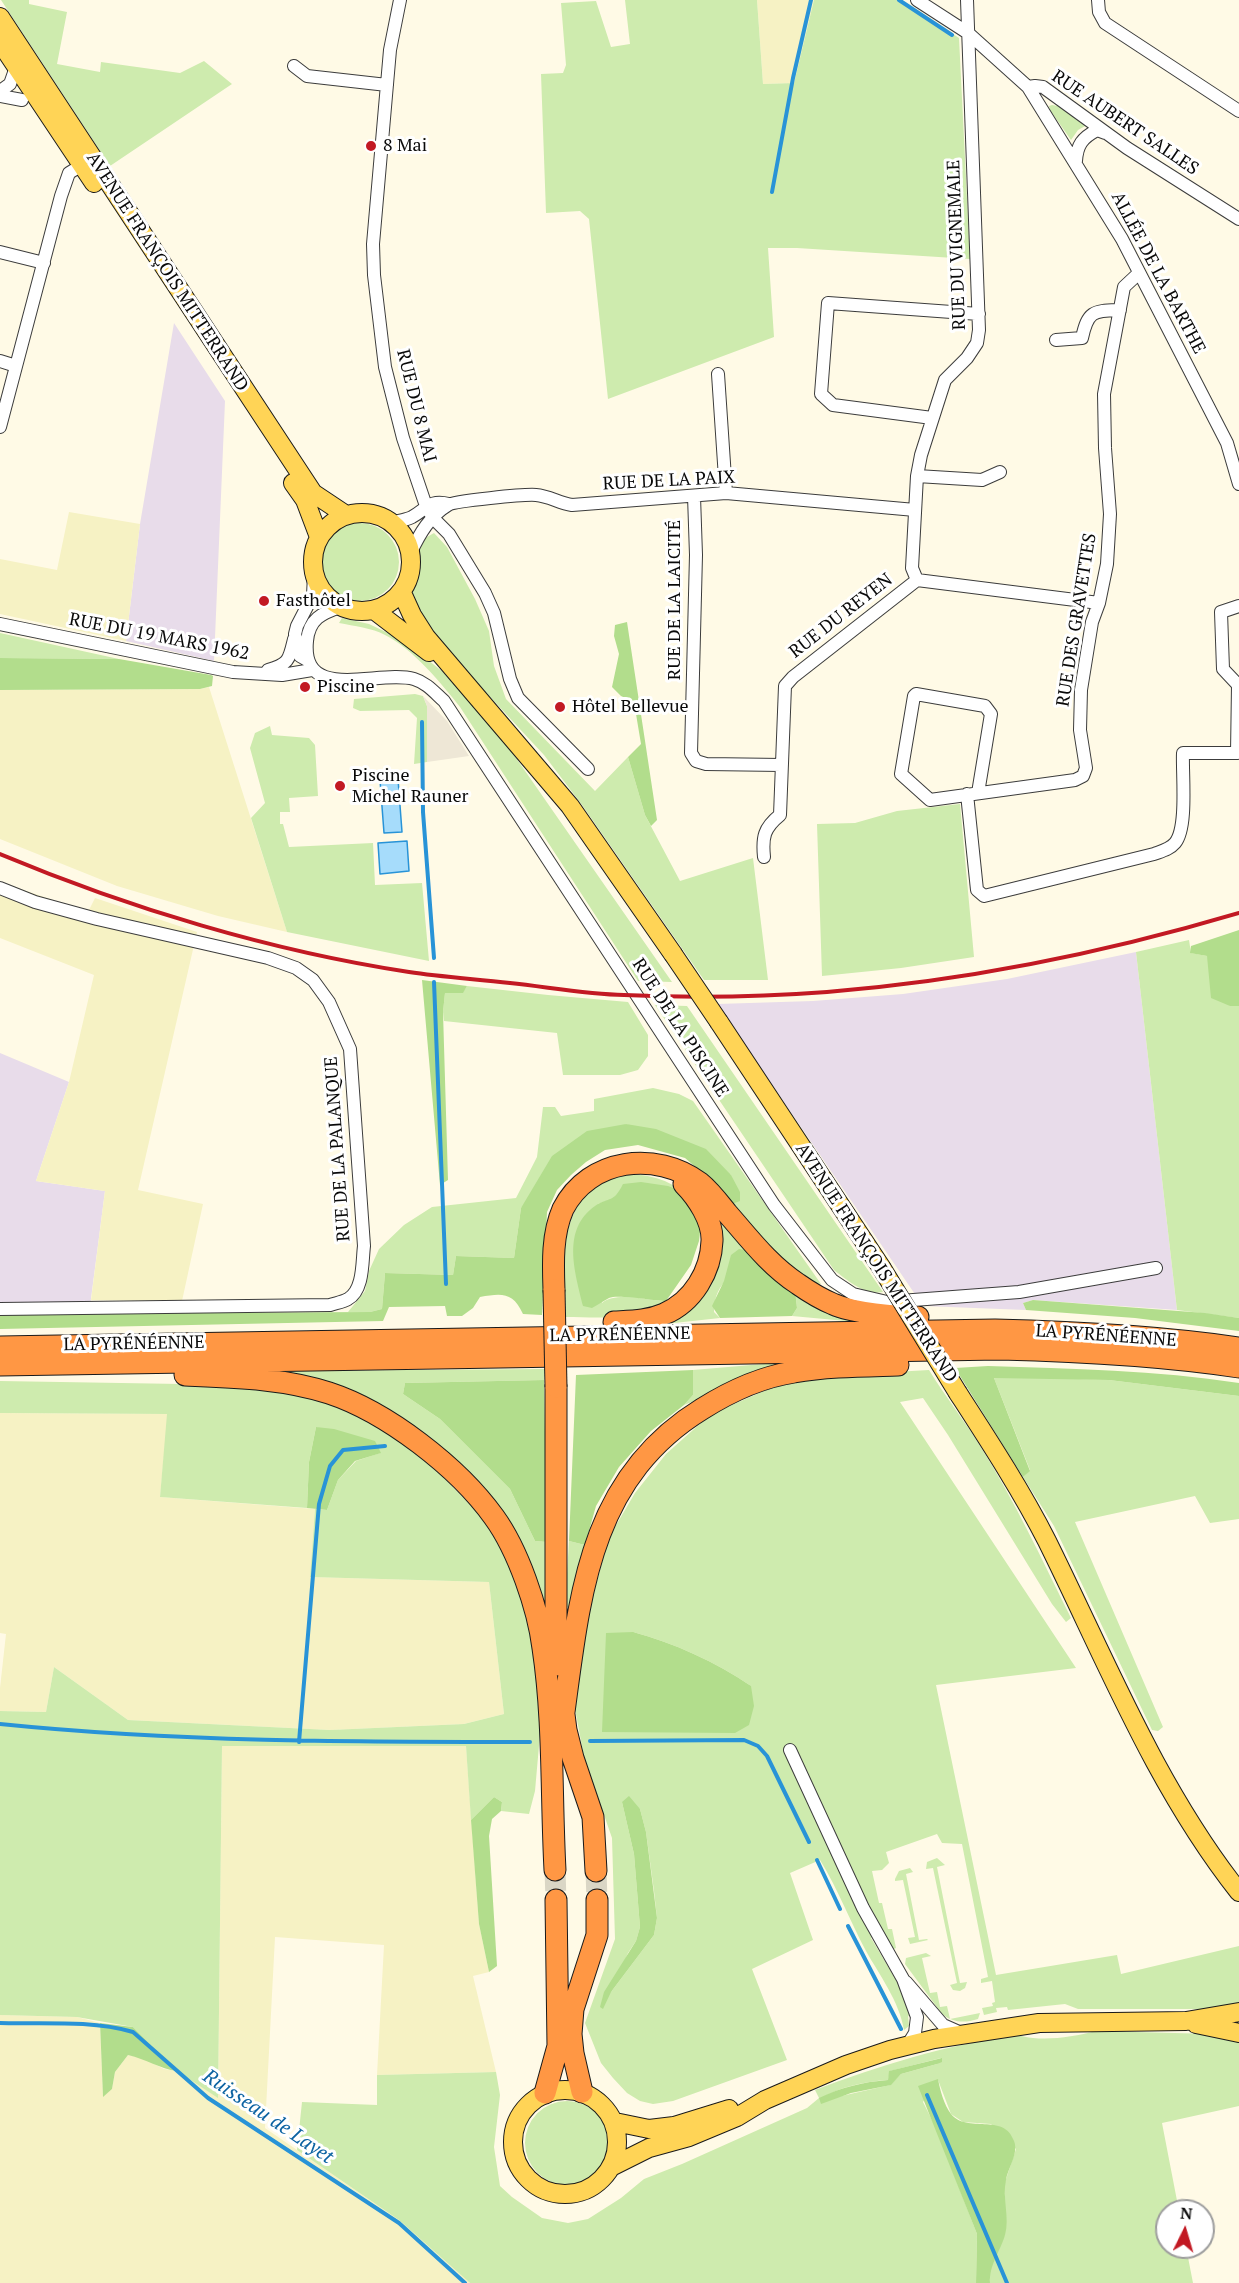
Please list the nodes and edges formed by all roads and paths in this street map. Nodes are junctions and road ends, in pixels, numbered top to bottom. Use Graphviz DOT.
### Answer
graph roads {
  1 [pos="400,0"];
  2 [pos="917,0"];
  3 [pos="967,0"];
  4 [pos="1098,0"];
  5 [pos="0,17"];
  6 [pos="968,33"];
  7 [pos="0,42"];
  8 [pos="294,66"];
  9 [pos="16,67"];
  10 [pos="387,85"];
  11 [pos="1028,87"];
  12 [pos="0,91"];
  13 [pos="0,96"];
  14 [pos="22,100"];
  15 [pos="1239,111"];
  16 [pos="1106,133"];
  17 [pos="67,143"];
  18 [pos="1076,161"];
  19 [pos="82,165"];
  20 [pos="61,196"];
  21 [pos="1239,219"];
  22 [pos="0,252"];
  23 [pos="44,263"];
  24 [pos="1139,273"];
  25 [pos="1120,310"];
  26 [pos="979,314"];
  27 [pos="1056,340"];
  28 [pos="0,362"];
  29 [pos="16,366"];
  30 [pos="718,374"];
  31 [pos="932,418"];
  32 [pos="0,427"];
  33 [pos="1000,472"];
  34 [pos="917,476"];
  35 [pos="1238,476"];
  36 [pos="726,493"];
  37 [pos="694,496"];
  38 [pos="449,504"];
  39 [pos="426,506"];
  40 [pos="915,510"];
  41 [pos="346,515"];
  42 [pos="433,518"];
  43 [pos="393,523"];
  44 [pos="319,537"];
  45 [pos="411,552"];
  46 [pos="314,574"];
  47 [pos="917,580"];
  48 [pos="402,593"];
  49 [pos="1099,603"];
  50 [pos="1239,606"];
  51 [pos="340,607"];
  52 [pos="374,610"];
  53 [pos="0,624"];
  54 [pos="296,633"];
  55 [pos="309,665"];
  56 [pos="233,672"];
  57 [pos="458,676"];
  58 [pos="782,765"];
  59 [pos="588,769"];
  60 [pos="972,794"];
  61 [pos="764,857"];
  62 [pos="0,888"];
  63 [pos="657,1164"];
  64 [pos="1156,1268"];
  65 [pos="0,1309"];
  66 [pos="995,1330"];
  67 [pos="516,1336"];
  68 [pos="0,1347"];
  69 [pos="1239,1348"];
  70 [pos="960,1350"];
  71 [pos="99,1364"];
  72 [pos="0,1365"];
  73 [pos="1239,1367"];
  74 [pos="557,1709"];
  75 [pos="790,1750"];
  76 [pos="555,1870"];
  77 [pos="596,1870"];
  78 [pos="1238,1891"];
  79 [pos="556,1900"];
  80 [pos="597,1900"];
  81 [pos="903,1979"];
  82 [pos="1239,2012"];
  83 [pos="1186,2021"];
  84 [pos="961,2033"];
  85 [pos="1239,2033"];
  86 [pos="907,2046"];
  87 [pos="582,2092"];
  88 [pos="545,2093"];
  89 [pos="765,2100"];
  90 [pos="615,2122"];
  91 [pos="613,2166"];
  1 -- 10 [label="street, RUE DU 8 MAI"];
  2 -- 6 [label="street, RUE AUBERT SALLES"];
  3 -- 6 [label="street, RUE DU VIGNEMALE"];
  4 -- 15 [label="street"];
  5 -- 41 [label="main road, AVENUE FRANÇOIS MITTERRAND"];
  6 -- 11 [label="street, RUE AUBERT SALLES"];
  6 -- 26 [label="street, RUE DU VIGNEMALE"];
  7 -- 9 [label="main road, AVENUE FRANÇOIS MITTERRAND"];
  8 -- 10 [label="street"];
  9 -- 12 [label="street"];
  9 -- 17 [label="main road, AVENUE FRANÇOIS MITTERRAND"];
  10 -- 39 [label="street, RUE DU 8 MAI"];
  11 -- 16 [label="street, RUE AUBERT SALLES"];
  11 -- 18 [label="street, ALLÉE DE LA BARTHE"];
  13 -- 14 [label="street"];
  16 -- 18 [label="street"];
  16 -- 21 [label="street, RUE AUBERT SALLES"];
  17 -- 19 [label="main road, AVENUE FRANÇOIS MITTERRAND"];
  17 -- 20 [label="street"];
  18 -- 24 [label="street, ALLÉE DE LA BARTHE"];
  19 -- 20 [label="street"];
  19 -- 44 [label="main road, AVENUE FRANÇOIS MITTERRAND"];
  20 -- 23 [label="street"];
  22 -- 23 [label="street"];
  23 -- 29 [label="street"];
  24 -- 25 [label="street, RUE DES GRAVETTES"];
  24 -- 35 [label="street, ALLÉE DE LA BARTHE"];
  25 -- 27 [label="street"];
  25 -- 49 [label="street, RUE DES GRAVETTES"];
  26 -- 31 [label="street, RUE DU VIGNEMALE"];
  26 -- 31 [label="street"];
  28 -- 29 [label="street"];
  29 -- 32 [label="street"];
  30 -- 36 [label="street"];
  31 -- 34 [label="street, RUE DU VIGNEMALE"];
  33 -- 34 [label="street"];
  34 -- 40 [label="street, RUE DU VIGNEMALE"];
  36 -- 37 [label="street, RUE DE LA PAIX"];
  36 -- 40 [label="street, RUE DE LA PAIX"];
  37 -- 38 [label="street, RUE DE LA PAIX"];
  37 -- 58 [label="street, RUE DE LA LAICITÉ"];
  38 -- 39 [label="street, RUE DE LA PAIX"];
  38 -- 42 [label="street"];
  39 -- 42 [label="street, RUE DU 8 MAI"];
  39 -- 43 [label="street"];
  40 -- 47 [label="street, RUE DU VIGNEMALE"];
  41 -- 43 [label="main road"];
  41 -- 44 [label="main road"];
  42 -- 45 [label="street"];
  42 -- 59 [label="street, RUE DU 8 MAI"];
  43 -- 45 [label="main road"];
  44 -- 46 [label="main road"];
  45 -- 48 [label="main road"];
  46 -- 51 [label="main road"];
  46 -- 54 [label="street"];
  47 -- 49 [label="street, RUE DU REYEN"];
  47 -- 58 [label="street, RUE DU REYEN"];
  48 -- 52 [label="main road"];
  48 -- 57 [label="main road, AVENUE FRANÇOIS MITTERRAND"];
  49 -- 60 [label="street, RUE DES GRAVETTES"];
  50 -- 60 [label="street"];
  51 -- 52 [label="main road"];
  51 -- 55 [label="street"];
  52 -- 57 [label="main road, AVENUE FRANÇOIS MITTERRAND"];
  53 -- 56 [label="street, RUE DU 19 MARS 1962"];
  54 -- 55 [label="street"];
  54 -- 56 [label="street"];
  55 -- 56 [label="street, RUE DU 19 MARS 1962"];
  55 -- 64 [label="street, RUE DE LA PISCINE"];
  57 -- 78 [label="main road, AVENUE FRANÇOIS MITTERRAND, bridge"];
  58 -- 61 [label="street, RUE DU REYEN"];
  60 -- 60 [label="street"];
  62 -- 65 [label="street, RUE DE LA PALANQUE"];
  63 -- 66 [label="highway"];
  63 -- 67 [label="highway"];
  63 -- 74 [label="highway, bridge"];
  66 -- 67 [label="highway, LA PYRÉNÉENNE"];
  66 -- 69 [label="highway, LA PYRÉNÉENNE"];
  67 -- 68 [label="highway, LA PYRÉNÉENNE"];
  70 -- 71 [label="highway, LA PYRÉNÉENNE"];
  70 -- 73 [label="highway, LA PYRÉNÉENNE"];
  70 -- 74 [label="highway"];
  71 -- 72 [label="highway, LA PYRÉNÉENNE"];
  71 -- 74 [label="highway"];
  74 -- 76 [label="highway"];
  74 -- 77 [label="highway"];
  75 -- 81 [label="street"];
  79 -- 88 [label="highway"];
  80 -- 87 [label="highway"];
  81 -- 84 [label="street"];
  81 -- 86 [label="street"];
  82 -- 83 [label="main road"];
  83 -- 84 [label="main road"];
  83 -- 85 [label="main road"];
  84 -- 86 [label="main road"];
  86 -- 89 [label="main road"];
  87 -- 88 [label="main road"];
  87 -- 90 [label="main road"];
  88 -- 91 [label="main road"];
  89 -- 90 [label="main road"];
  89 -- 91 [label="main road"];
  90 -- 91 [label="main road"];
}
